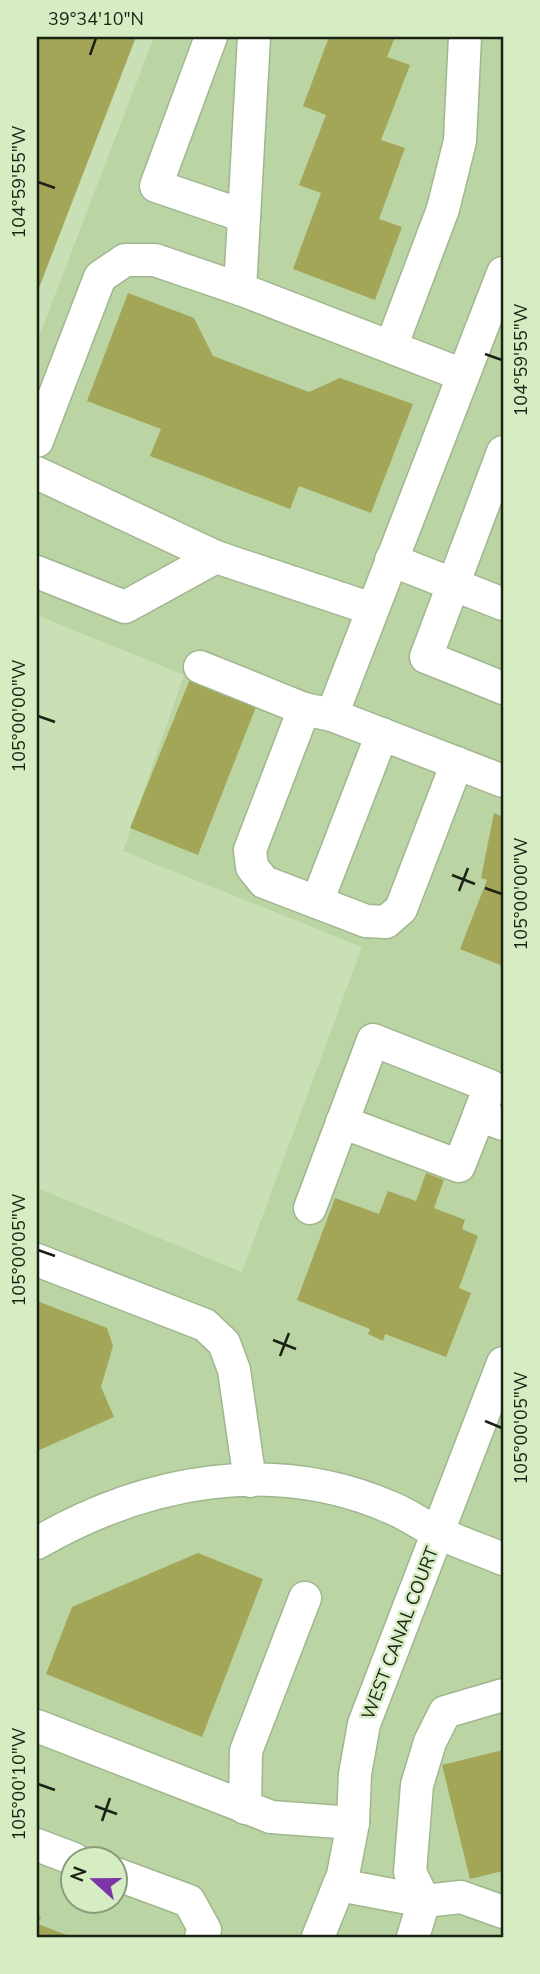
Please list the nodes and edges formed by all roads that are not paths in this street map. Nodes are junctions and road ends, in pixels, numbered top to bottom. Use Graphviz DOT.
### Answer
graph roads {
  1 [pos="211,37"];
  2 [pos="254,37"];
  3 [pos="465,37"];
  4 [pos="244,216"];
  5 [pos="503,273"];
  6 [pos="240,289"];
  7 [pos="391,347"];
  8 [pos="463,375"];
  9 [pos="37,441"];
  10 [pos="503,452"];
  11 [pos="37,473"];
  12 [pos="492,517"];
  13 [pos="216,557"];
  14 [pos="391,560"];
  15 [pos="37,572"];
  16 [pos="453,584"];
  17 [pos="503,604"];
  18 [pos="372,609"];
  19 [pos="200,667"];
  20 [pos="503,688"];
  21 [pos="318,712"];
  22 [pos="382,734"];
  23 [pos="457,763"];
  24 [pos="503,781"];
  25 [pos="317,902"];
  26 [pos="491,1120"];
  27 [pos="342,1122"];
  28 [pos="310,1208"];
  29 [pos="37,1260"];
  30 [pos="503,1363"];
  31 [pos="250,1481"];
  32 [pos="438,1533"];
  33 [pos="37,1543"];
  34 [pos="503,1559"];
  35 [pos="306,1598"];
  36 [pos="503,1695"];
  37 [pos="37,1726"];
  38 [pos="245,1808"];
  39 [pos="353,1823"];
  40 [pos="37,1845"];
  41 [pos="60,1854"];
  42 [pos="130,1879"];
  43 [pos="339,1885"];
  44 [pos="424,1901"];
  45 [pos="503,1912"];
  46 [pos="201,1937"];
  47 [pos="318,1937"];
  48 [pos="413,1937"];
  1 -- 4 [label="street"];
  2 -- 4 [label="street"];
  3 -- 7 [label="street"];
  4 -- 6 [label="street"];
  5 -- 8 [label="street"];
  6 -- 7 [label="street"];
  6 -- 9 [label="street"];
  7 -- 8 [label="street"];
  8 -- 14 [label="street"];
  10 -- 12 [label="street"];
  11 -- 13 [label="street"];
  12 -- 16 [label="street"];
  13 -- 15 [label="street"];
  13 -- 18 [label="street"];
  14 -- 16 [label="street"];
  14 -- 18 [label="street"];
  16 -- 17 [label="street"];
  16 -- 20 [label="street"];
  18 -- 21 [label="street"];
  19 -- 21 [label="street"];
  21 -- 22 [label="street"];
  21 -- 25 [label="street"];
  22 -- 23 [label="street"];
  22 -- 25 [label="street"];
  23 -- 24 [label="street"];
  23 -- 25 [label="street"];
  26 -- 27 [label="street"];
  26 -- 27 [label="street"];
  27 -- 28 [label="street"];
  29 -- 31 [label="street"];
  30 -- 32 [label="street, WEST CANAL COURT"];
  31 -- 32 [label="street"];
  31 -- 33 [label="street"];
  32 -- 34 [label="street"];
  32 -- 39 [label="street, WEST CANAL COURT"];
  35 -- 38 [label="street"];
  36 -- 44 [label="street"];
  37 -- 38 [label="street"];
  38 -- 39 [label="street"];
  39 -- 43 [label="street, WEST CANAL COURT"];
  40 -- 41 [label="street"];
  42 -- 46 [label="street"];
  43 -- 44 [label="street"];
  43 -- 47 [label="street, WEST CANAL COURT"];
  44 -- 45 [label="street"];
  44 -- 48 [label="street"];
}
